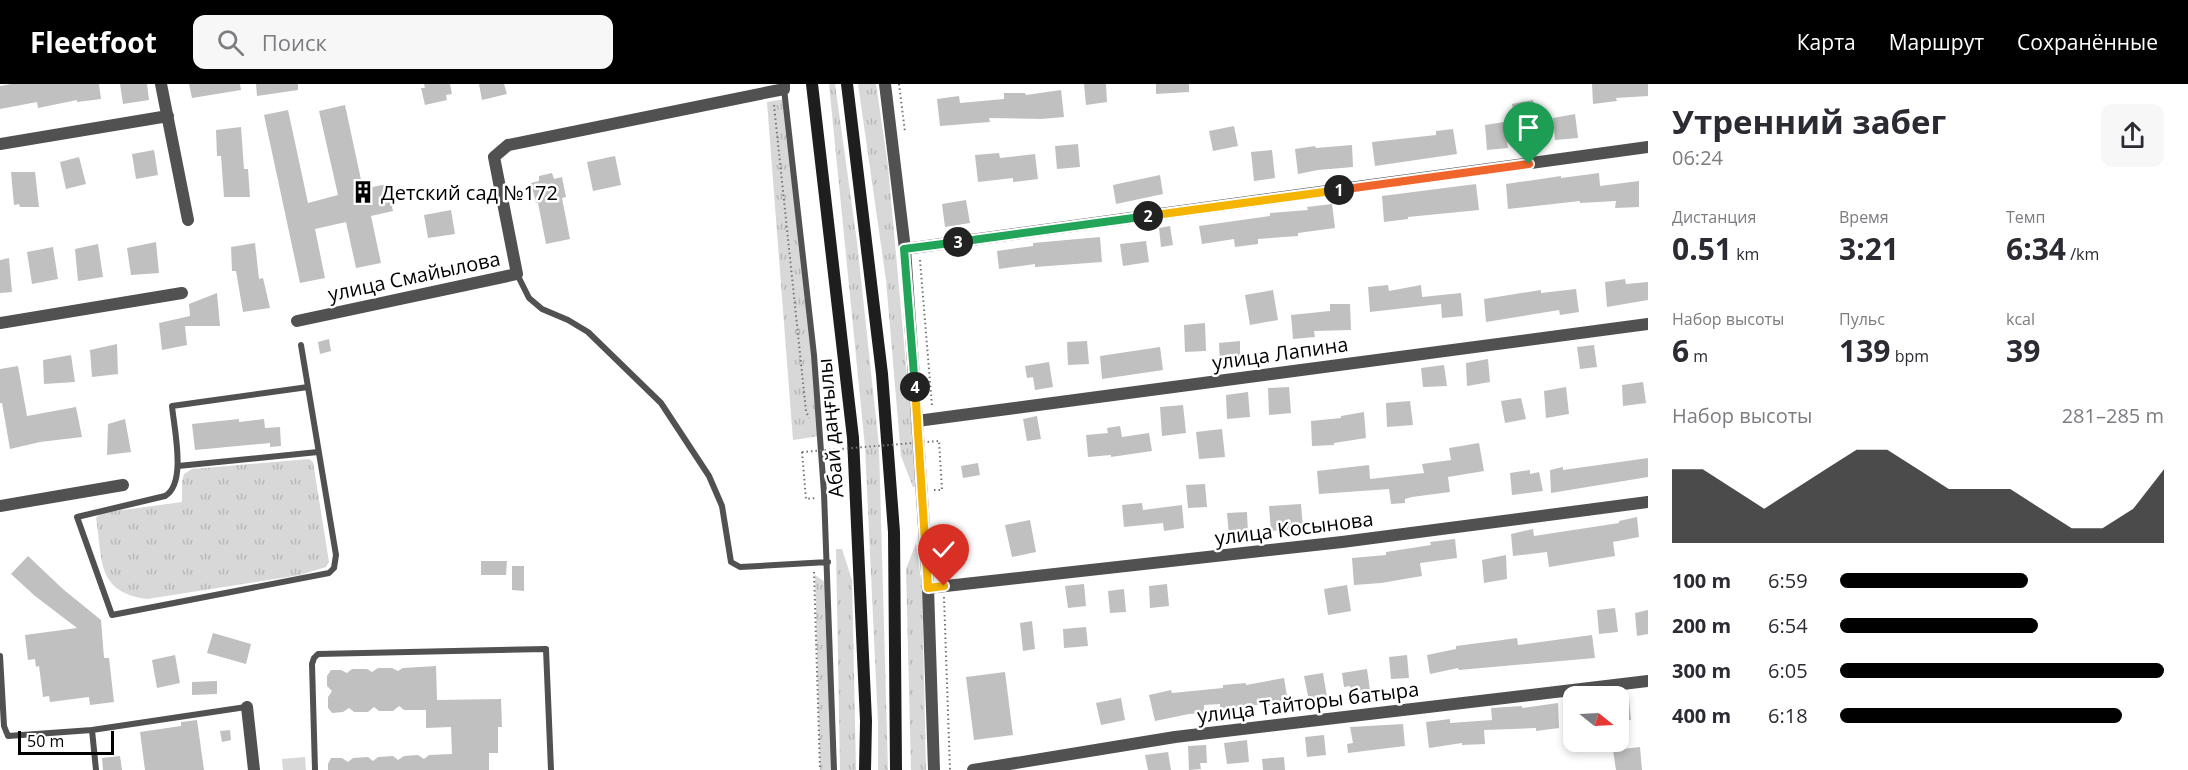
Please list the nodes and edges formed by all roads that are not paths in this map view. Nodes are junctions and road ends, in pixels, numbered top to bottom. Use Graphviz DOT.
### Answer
graph roads {
  1 [pos="161,84"];
  2 [pos="812,84"];
  3 [pos="848,84"];
  4 [pos="885,84"];
  5 [pos="780,88"];
  6 [pos="168,116"];
  7 [pos="0,144"];
  8 [pos="1648,147"];
  9 [pos="188,220"];
  10 [pos="904,249"];
  11 [pos="516,274"];
  12 [pos="182,293"];
  13 [pos="297,321"];
  14 [pos="0,324"];
  15 [pos="1648,324"];
  16 [pos="301,345"];
  17 [pos="308,387"];
  18 [pos="917,421"];
  19 [pos="318,452"];
  20 [pos="178,466"];
  21 [pos="123,485"];
  22 [pos="1648,502"];
  23 [pos="0,506"];
  24 [pos="828,562"];
  25 [pos="928,588"];
  26 [pos="0,656"];
  27 [pos="1648,681"];
  28 [pos="247,707"];
  29 [pos="92,730"];
  30 [pos="96,770"];
  31 [pos="254,770"];
  32 [pos="315,770"];
  33 [pos="551,770"];
  34 [pos="834,770"];
  35 [pos="865,770"];
  36 [pos="896,770"];
  37 [pos="934,770"];
  38 [pos="973,770"];
  1 -- 6 [label="street"];
  2 -- 35 [label="main road, Абай даңғылы"];
  3 -- 36 [label="main road"];
  4 -- 10 [label="street"];
  5 -- 11 [label="street, улица Смайылова"];
  5 -- 24 [label="lane"];
  6 -- 7 [label="street"];
  6 -- 9 [label="street"];
  8 -- 10 [label="street"];
  10 -- 18 [label="street"];
  11 -- 13 [label="street, улица Смайылова"];
  11 -- 24 [label="lane"];
  12 -- 14 [label="street"];
  15 -- 18 [label="street, улица Лапина"];
  16 -- 17 [label="lane"];
  17 -- 19 [label="lane"];
  17 -- 20 [label="lane"];
  18 -- 25 [label="street"];
  19 -- 20 [label="lane"];
  19 -- 20 [label="lane"];
  21 -- 23 [label="street"];
  22 -- 25 [label="street, улица Косынова"];
  24 -- 34 [label="lane"];
  25 -- 37 [label="street"];
  26 -- 29 [label="lane"];
  27 -- 38 [label="street, улица Тайторы батыра"];
  28 -- 29 [label="lane"];
  28 -- 31 [label="street"];
  29 -- 30 [label="lane"];
  32 -- 33 [label="lane"];
}
